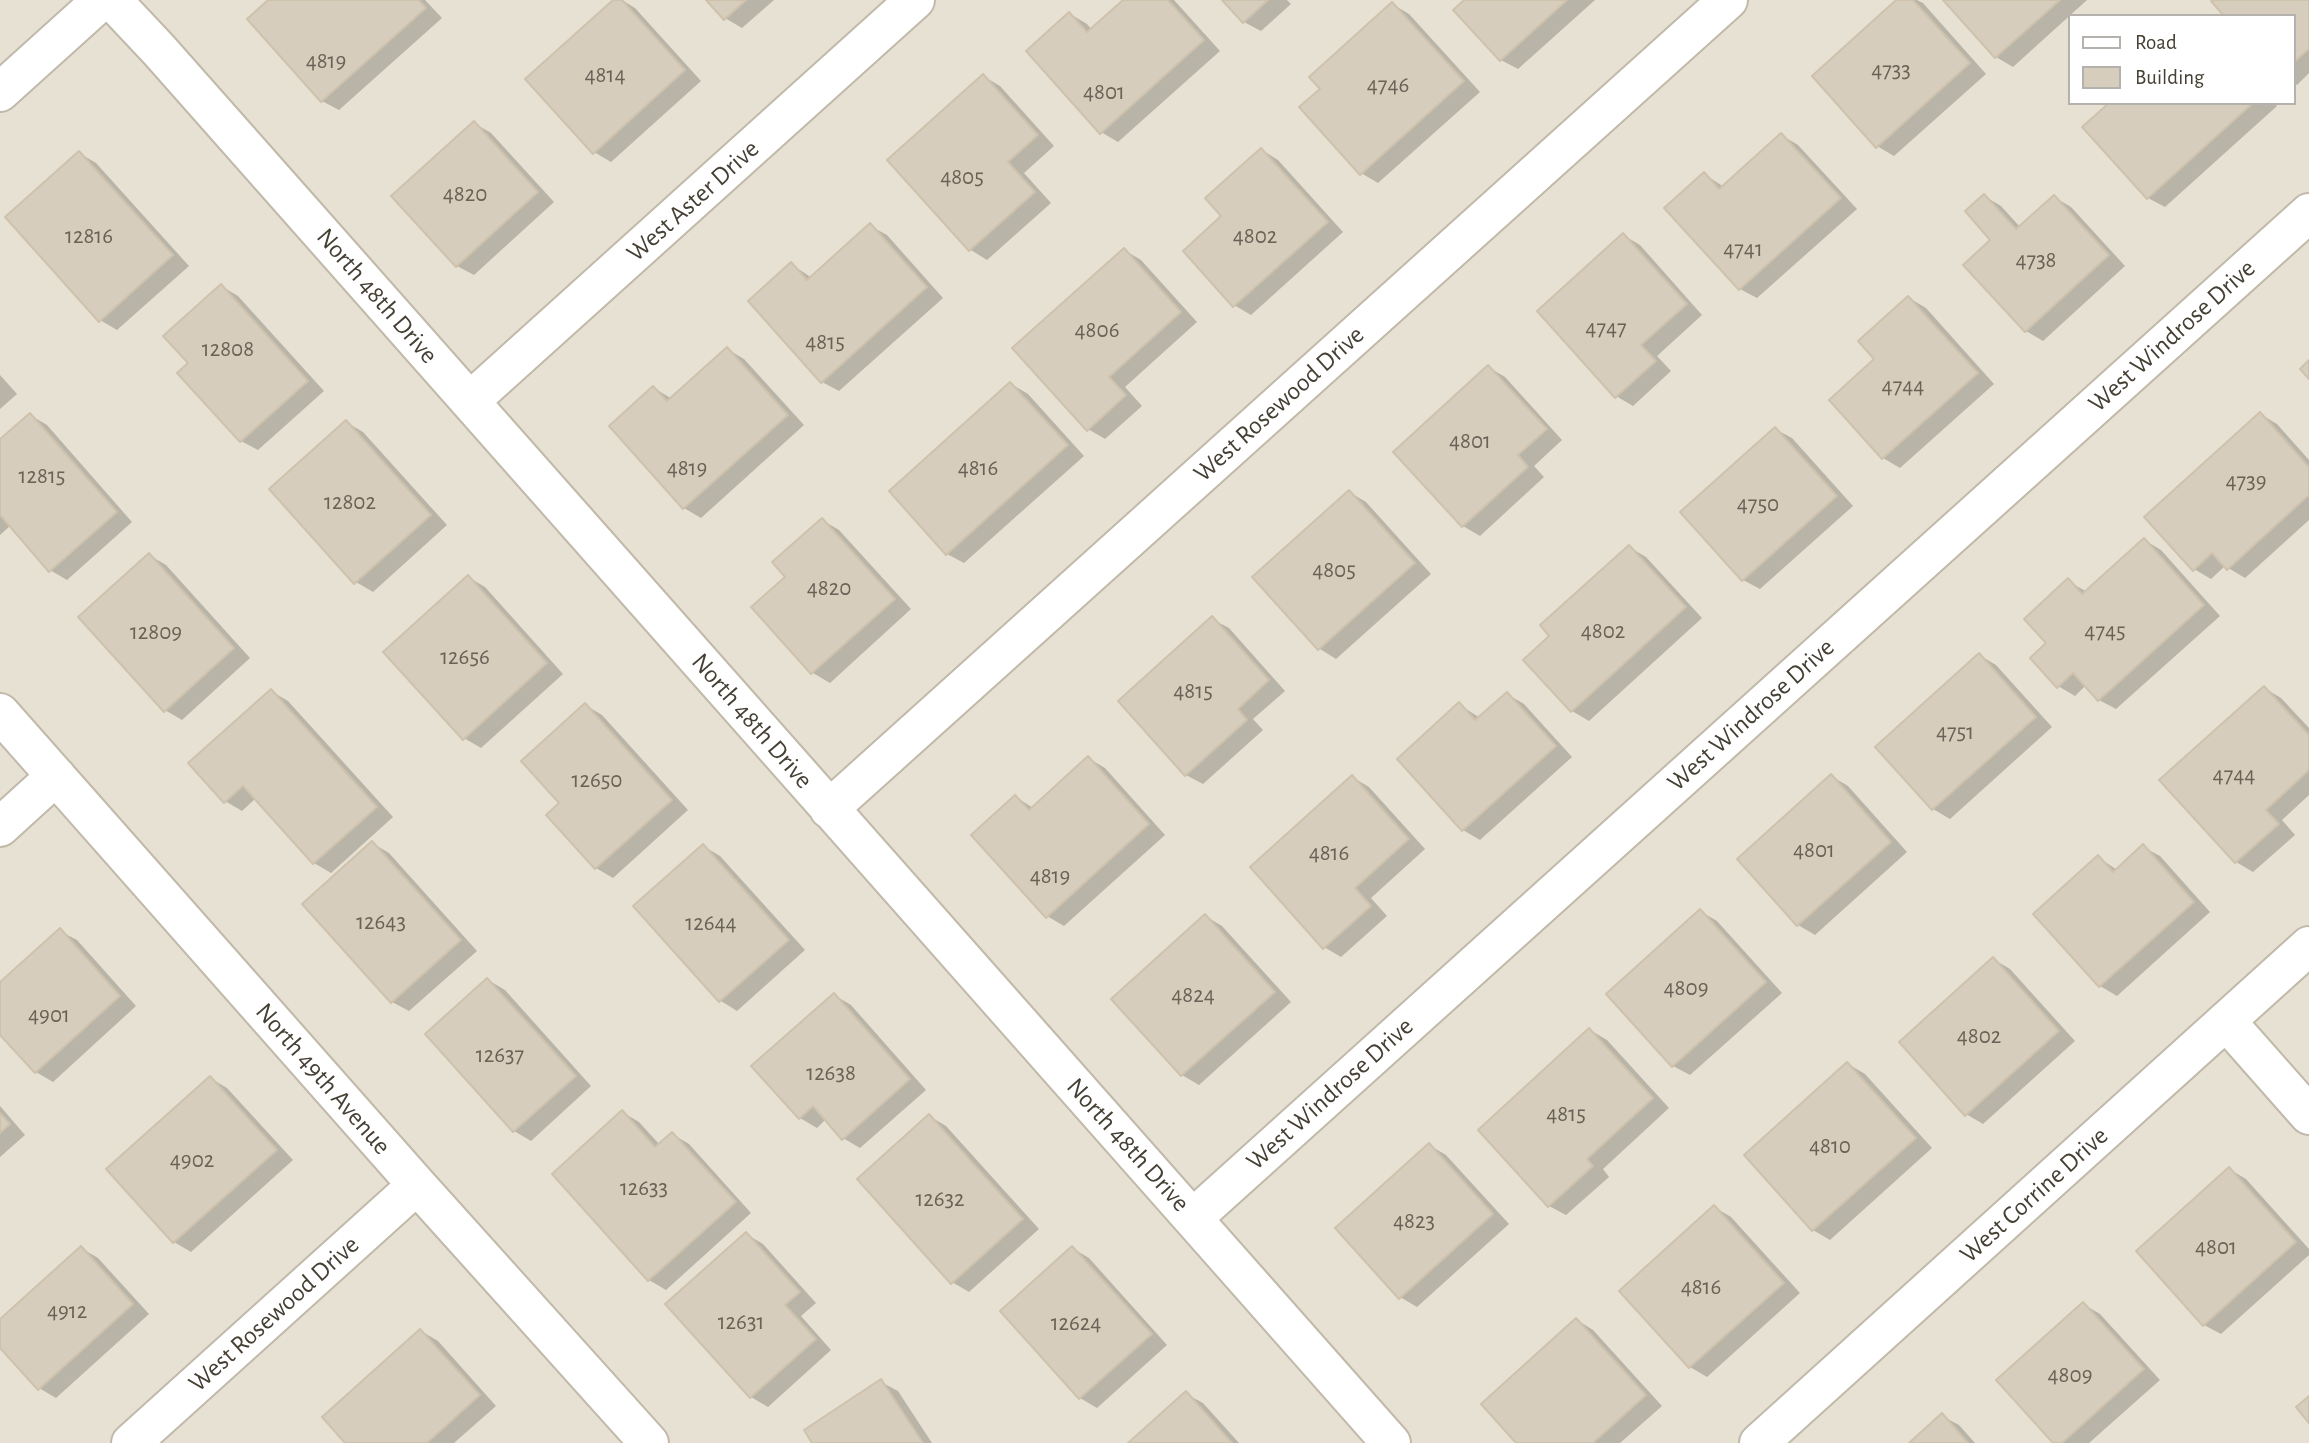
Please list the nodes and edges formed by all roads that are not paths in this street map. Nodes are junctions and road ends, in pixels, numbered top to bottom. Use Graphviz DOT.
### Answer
graph roads {
  1 [pos="102,0"];
  2 [pos="112,0"];
  3 [pos="915,0"];
  4 [pos="1728,0"];
  5 [pos="0,92"];
  6 [pos="2309,213"];
  7 [pos="470,401"];
  8 [pos="0,713"];
  9 [pos="56,776"];
  10 [pos="830,809"];
  11 [pos="0,827"];
  12 [pos="2309,946"];
  13 [pos="2226,1021"];
  14 [pos="2309,1115"];
  15 [pos="417,1185"];
  16 [pos="1193,1217"];
  17 [pos="131,1443"];
  18 [pos="649,1443"];
  19 [pos="1391,1443"];
  20 [pos="1759,1443"];
  1 -- 5 [label="street"];
  2 -- 7 [label="street, North 48th Drive"];
  3 -- 7 [label="street, West Aster Drive"];
  4 -- 10 [label="street, West Rosewood Drive"];
  6 -- 16 [label="street, West Windrose Drive"];
  7 -- 10 [label="street, North 48th Drive"];
  8 -- 9 [label="street, North 49th Avenue"];
  9 -- 11 [label="street"];
  9 -- 15 [label="street, North 49th Avenue"];
  10 -- 16 [label="street, North 48th Drive"];
  12 -- 13 [label="street, West Corrine Drive"];
  13 -- 14 [label="street"];
  13 -- 20 [label="street, West Corrine Drive"];
  15 -- 17 [label="street, West Rosewood Drive"];
  15 -- 18 [label="street, North 49th Avenue"];
  16 -- 19 [label="street, North 48th Drive"];
}
